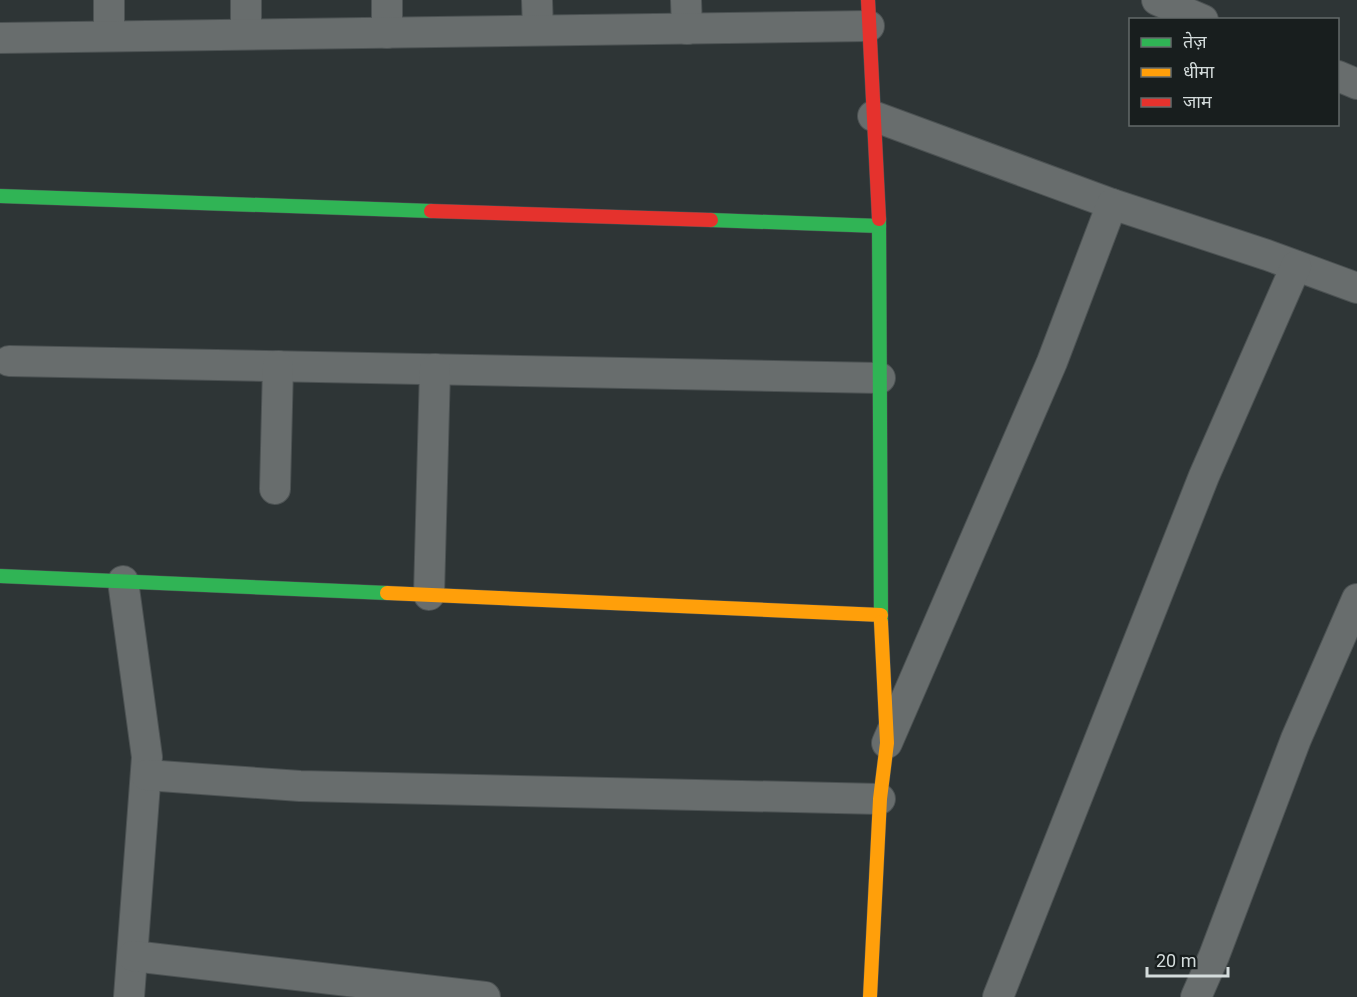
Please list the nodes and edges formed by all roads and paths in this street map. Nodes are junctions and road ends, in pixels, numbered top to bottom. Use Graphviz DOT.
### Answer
graph roads {
  1 [pos="109,0"];
  2 [pos="246,0"];
  3 [pos="387,0"];
  4 [pos="537,0"];
  5 [pos="1156,0"];
  6 [pos="869,13"];
  7 [pos="686,14"];
  8 [pos="1198,18"];
  9 [pos="538,30"];
  10 [pos="387,33"];
  11 [pos="246,34"];
  12 [pos="109,36"];
  13 [pos="0,38"];
  14 [pos="1339,76"];
  15 [pos="1357,84"];
  16 [pos="873,116"];
  17 [pos="0,196"];
  18 [pos="1112,204"];
  19 [pos="879,226"];
  20 [pos="1296,266"];
  21 [pos="1357,288"];
  22 [pos="9,361"];
  23 [pos="278,366"];
  24 [pos="435,369"];
  25 [pos="880,378"];
  26 [pos="275,489"];
  27 [pos="0,576"];
  28 [pos="123,581"];
  29 [pos="429,595"];
  30 [pos="1357,599"];
  31 [pos="881,615"];
  32 [pos="887,743"];
  33 [pos="146,775"];
  34 [pos="880,799"];
  35 [pos="132,956"];
  36 [pos="129,997"];
  37 [pos="485,997"];
  38 [pos="870,997"];
  39 [pos="998,997"];
  40 [pos="1196,997"];
  1 -- 12 [label="street"];
  2 -- 11 [label="street"];
  3 -- 10 [label="street"];
  4 -- 9 [label="street"];
  5 -- 8 [label="street"];
  6 -- 7 [label="street"];
  6 -- 16 [label="street"];
  7 -- 9 [label="street"];
  9 -- 10 [label="street"];
  10 -- 11 [label="street"];
  11 -- 12 [label="street"];
  12 -- 13 [label="street"];
  14 -- 15 [label="street"];
  16 -- 18 [label="street"];
  16 -- 19 [label="street"];
  17 -- 19 [label="street"];
  18 -- 20 [label="street"];
  18 -- 32 [label="street"];
  19 -- 25 [label="street"];
  20 -- 21 [label="street"];
  20 -- 39 [label="street"];
  22 -- 23 [label="street"];
  23 -- 24 [label="street"];
  23 -- 26 [label="street"];
  24 -- 25 [label="street"];
  24 -- 29 [label="street"];
  25 -- 31 [label="street"];
  27 -- 28 [label="street"];
  28 -- 29 [label="street"];
  28 -- 33 [label="street"];
  29 -- 31 [label="street"];
  30 -- 40 [label="street"];
  31 -- 32 [label="street"];
  32 -- 34 [label="street"];
  33 -- 34 [label="street"];
  33 -- 35 [label="street"];
  34 -- 38 [label="street"];
  35 -- 36 [label="street"];
  35 -- 37 [label="street"];
}
